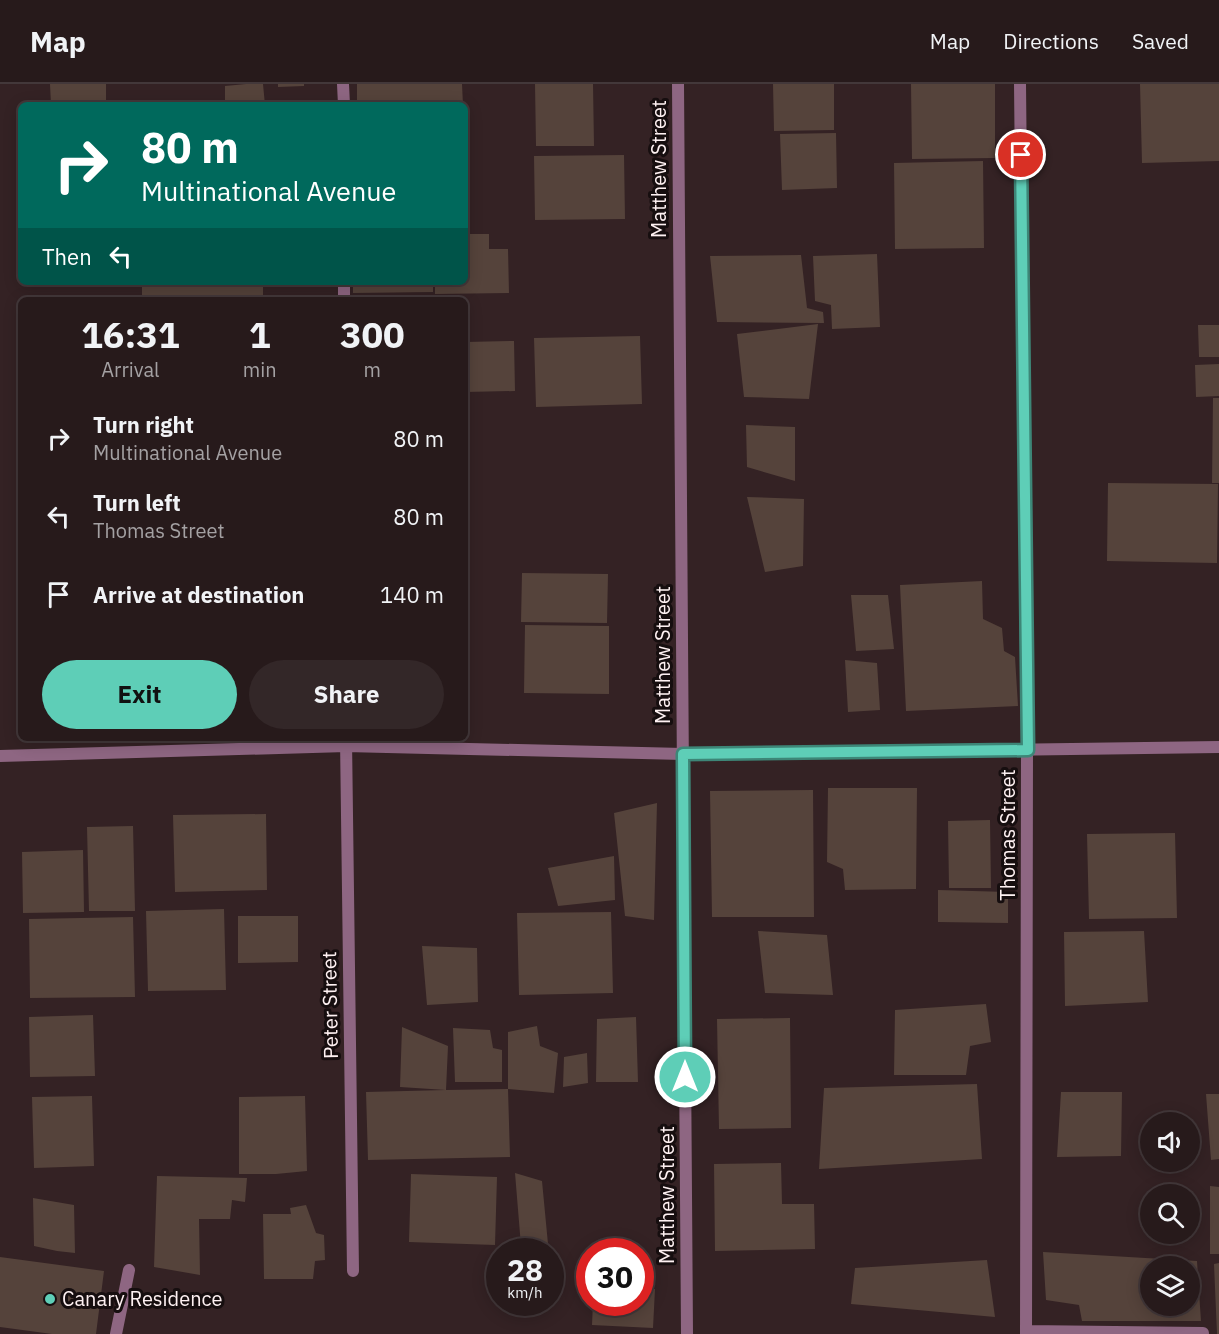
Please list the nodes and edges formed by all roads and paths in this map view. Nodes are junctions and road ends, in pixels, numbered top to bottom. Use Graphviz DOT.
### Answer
graph roads {
  1 [pos="344,84"];
  2 [pos="678,84"];
  3 [pos="1020,84"];
  4 [pos="344,102"];
  5 [pos="346,742"];
  6 [pos="1219,747"];
  7 [pos="1028,750"];
  8 [pos="683,754"];
  9 [pos="0,756"];
  10 [pos="129,1270"];
  11 [pos="353,1271"];
  12 [pos="1026,1333"];
  13 [pos="1203,1333"];
  14 [pos="116,1334"];
  15 [pos="687,1334"];
  1 -- 4 [label="street"];
  2 -- 8 [label="street, Matthew Street"];
  3 -- 7 [label="street, Thomas Street"];
  5 -- 8 [label="street"];
  5 -- 9 [label="street"];
  5 -- 11 [label="street, Peter Street"];
  6 -- 7 [label="street"];
  7 -- 8 [label="street"];
  7 -- 12 [label="street, Thomas Street"];
  8 -- 15 [label="street, Matthew Street"];
  10 -- 14 [label="street"];
  12 -- 13 [label="street"];
}
